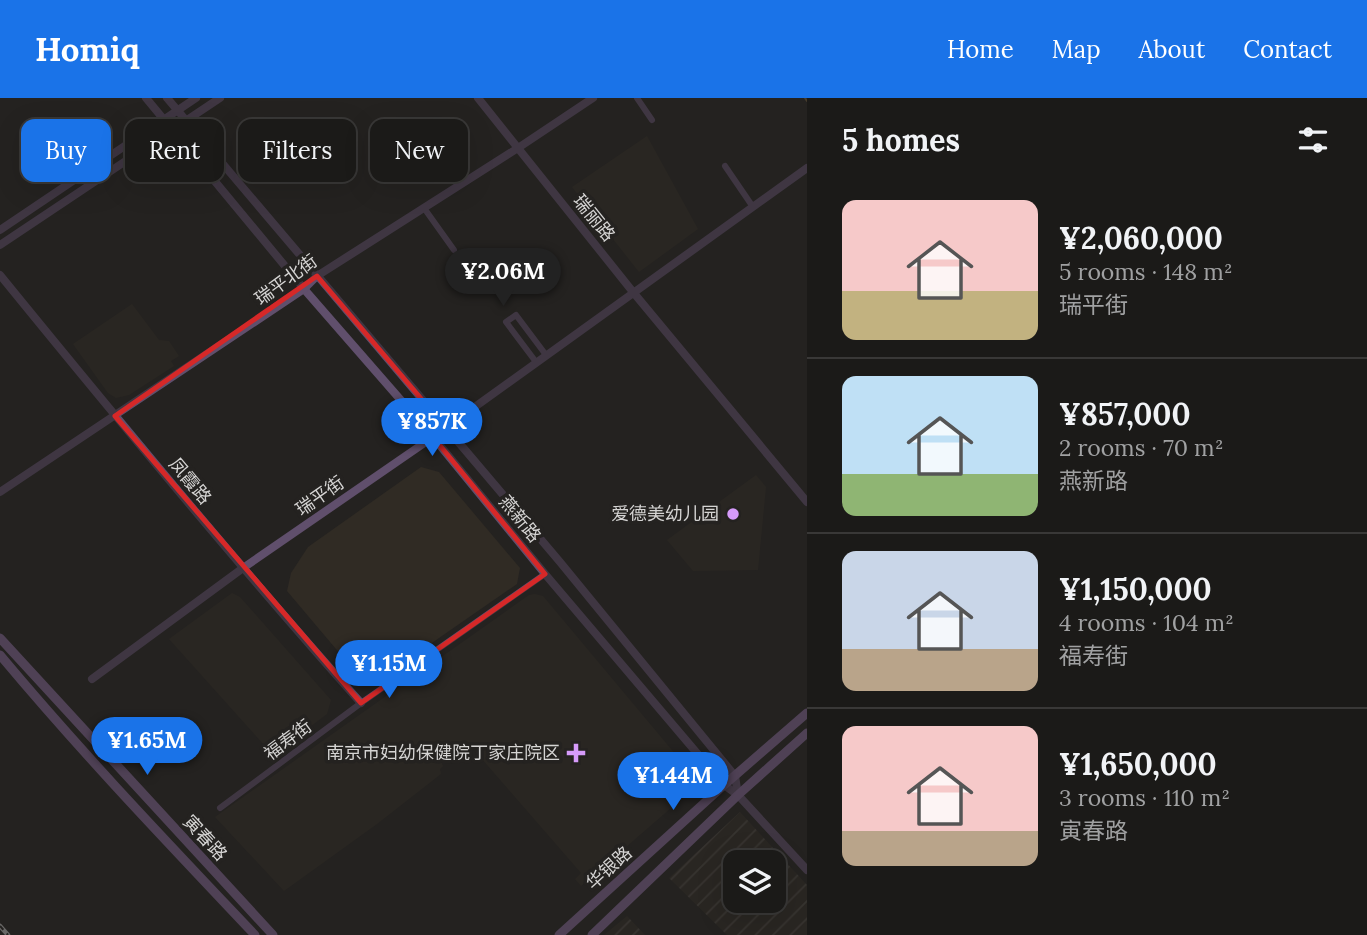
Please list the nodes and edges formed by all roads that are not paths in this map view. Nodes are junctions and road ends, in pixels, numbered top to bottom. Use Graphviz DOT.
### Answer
graph roads {
  1 [pos="146,98"];
  2 [pos="167,98"];
  3 [pos="195,98"];
  4 [pos="220,98"];
  5 [pos="478,98"];
  6 [pos="593,98"];
  7 [pos="637,98"];
  8 [pos="177,110"];
  9 [pos="164,119"];
  10 [pos="184,119"];
  11 [pos="189,119"];
  12 [pos="652,120"];
  13 [pos="125,145"];
  14 [pos="518,148"];
  15 [pos="125,162"];
  16 [pos="224,166"];
  17 [pos="725,166"];
  18 [pos="807,168"];
  19 [pos="216,182"];
  20 [pos="753,207"];
  21 [pos="424,208"];
  22 [pos="0,230"];
  23 [pos="0,245"];
  24 [pos="454,250"];
  25 [pos="0,275"];
  26 [pos="317,276"];
  27 [pos="304,289"];
  28 [pos="633,292"];
  29 [pos="546,355"];
  30 [pos="537,362"];
  31 [pos="115,416"];
  32 [pos="446,428"];
  33 [pos="433,437"];
  34 [pos="0,492"];
  35 [pos="807,502"];
  36 [pos="243,568"];
  37 [pos="545,574"];
  38 [pos="0,638"];
  39 [pos="0,655"];
  40 [pos="92,679"];
  41 [pos="361,703"];
  42 [pos="807,713"];
  43 [pos="807,733"];
  44 [pos="735,776"];
  45 [pos="724,785"];
  46 [pos="738,795"];
  47 [pos="220,808"];
  48 [pos="807,870"];
  49 [pos="255,935"];
  50 [pos="272,935"];
  51 [pos="559,935"];
  52 [pos="592,935"];
  1 -- 9 [label="street, 燕新路"];
  2 -- 8 [label="street, 燕新路"];
  3 -- 8 [label="street"];
  4 -- 11 [label="street"];
  5 -- 14 [label="street, 瑞丽路"];
  6 -- 14 [label="street, 瑞平北街"];
  7 -- 12 [label="street"];
  8 -- 9 [label="street"];
  8 -- 10 [label="street, 燕新路"];
  13 -- 22 [label="street"];
  14 -- 21 [label="street, 瑞平北街"];
  14 -- 28 [label="street, 瑞丽路"];
  15 -- 23 [label="street"];
  16 -- 26 [label="street, 燕新路"];
  17 -- 20 [label="street"];
  18 -- 20 [label="street, 瑞平街"];
  19 -- 27 [label="street, 燕新路"];
  20 -- 28 [label="street, 瑞平街"];
  21 -- 24 [label="street"];
  21 -- 26 [label="street, 瑞平北街"];
  25 -- 31 [label="street, 凤霞路"];
  26 -- 27 [label="street, 瑞平北街"];
  26 -- 32 [label="street, 燕新路"];
  27 -- 31 [label="street, 瑞平北街"];
  27 -- 33 [label="street, 燕新路"];
  28 -- 29 [label="street, 瑞平街"];
  28 -- 35 [label="street, 瑞丽路"];
  29 -- 30 [label="street, 瑞平街"];
  29 -- 30 [label="street"];
  30 -- 32 [label="street, 瑞平街"];
  31 -- 34 [label="street, 瑞平北街"];
  31 -- 36 [label="street, 凤霞路"];
  32 -- 33 [label="street, 瑞平街"];
  32 -- 44 [label="street, 燕新路"];
  33 -- 36 [label="street, 瑞平街"];
  33 -- 37 [label="street, 燕新路"];
  36 -- 40 [label="street, 瑞平街"];
  36 -- 41 [label="street, 凤霞路"];
  37 -- 41 [label="street, 福寿街"];
  37 -- 45 [label="street, 燕新路"];
  38 -- 50 [label="main road, 寅春路"];
  39 -- 49 [label="main road, 寅春路"];
  41 -- 47 [label="street, 福寿街"];
  42 -- 44 [label="main road, 华银路"];
  43 -- 46 [label="main road, 华银路"];
  44 -- 45 [label="main road, 华银路"];
  44 -- 46 [label="street"];
  45 -- 46 [label="street, 燕新路"];
  45 -- 51 [label="main road, 华银路"];
  46 -- 48 [label="street, 燕新路"];
  46 -- 52 [label="main road, 华银路"];
}
